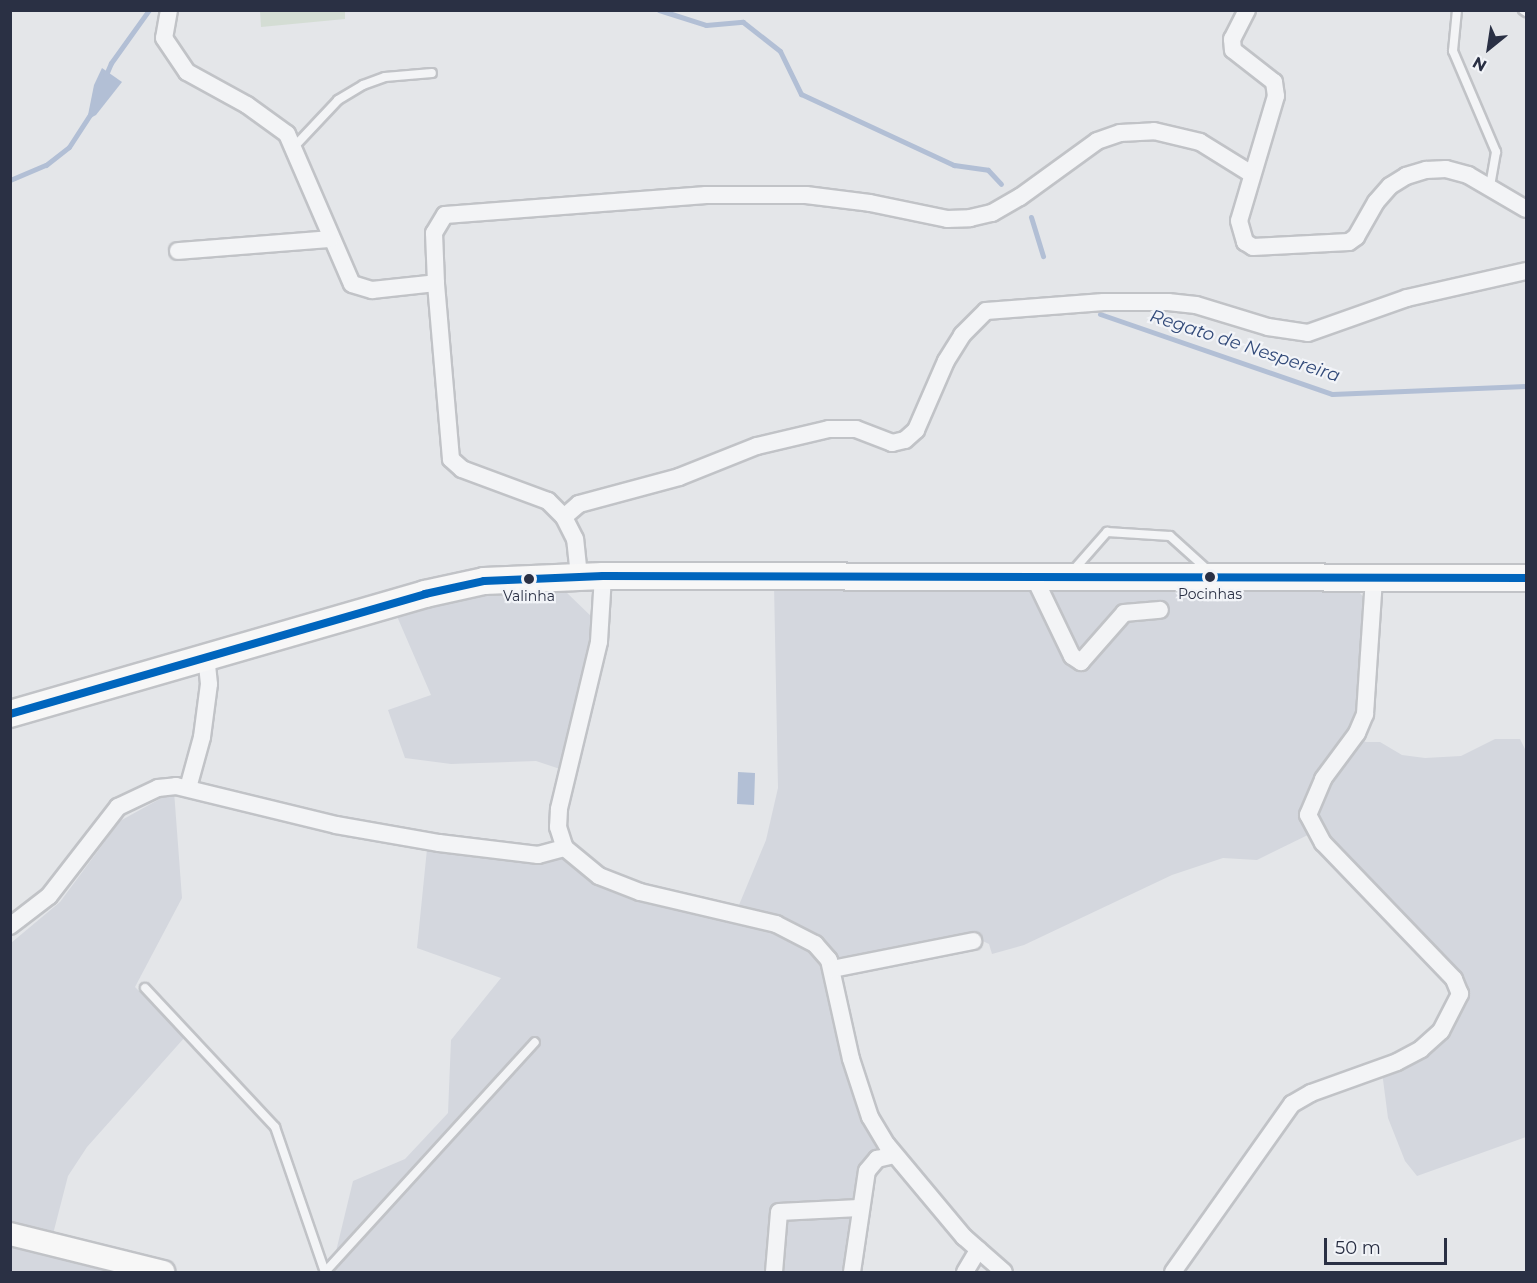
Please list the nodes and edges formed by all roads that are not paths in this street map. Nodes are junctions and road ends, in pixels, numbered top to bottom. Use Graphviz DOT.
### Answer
graph roads {
  1 [pos="169,10"];
  2 [pos="1246,10"];
  3 [pos="1457,10"];
  4 [pos="432,73"];
  5 [pos="293,148"];
  6 [pos="1250,173"];
  7 [pos="1490,185"];
  8 [pos="1527,209"];
  9 [pos="331,239"];
  10 [pos="178,251"];
  11 [pos="1527,271"];
  12 [pos="436,289"];
  13 [pos="564,517"];
  14 [pos="1033,575"];
  15 [pos="1069,575"];
  16 [pos="591,576"];
  17 [pos="1215,576"];
  18 [pos="1374,580"];
  19 [pos="1524,581"];
  20 [pos="1160,609"];
  21 [pos="206,657"];
  22 [pos="10,714"];
  23 [pos="188,788"];
  24 [pos="565,848"];
  25 [pos="10,926"];
  26 [pos="973,941"];
  27 [pos="832,969"];
  28 [pos="145,988"];
  29 [pos="535,1042"];
  30 [pos="896,1155"];
  31 [pos="860,1208"];
  32 [pos="10,1234"];
  33 [pos="978,1250"];
  34 [pos="163,1272"];
  35 [pos="325,1272"];
  36 [pos="774,1272"];
  37 [pos="852,1272"];
  38 [pos="965,1272"];
  39 [pos="1004,1272"];
  40 [pos="1173,1272"];
  1 -- 5 [label="street"];
  2 -- 6 [label="street"];
  3 -- 7 [label="lane"];
  4 -- 5 [label="lane"];
  5 -- 9 [label="street"];
  6 -- 7 [label="street"];
  6 -- 12 [label="street"];
  7 -- 8 [label="street"];
  9 -- 10 [label="street"];
  9 -- 12 [label="street"];
  11 -- 13 [label="street"];
  12 -- 13 [label="street"];
  13 -- 16 [label="street"];
  14 -- 15 [label="main road"];
  14 -- 16 [label="main road"];
  14 -- 20 [label="street"];
  15 -- 17 [label="main road"];
  15 -- 17 [label="lane"];
  16 -- 21 [label="main road"];
  16 -- 24 [label="street"];
  17 -- 18 [label="main road"];
  18 -- 19 [label="main road"];
  18 -- 40 [label="street"];
  21 -- 22 [label="main road"];
  21 -- 23 [label="street"];
  23 -- 24 [label="street"];
  23 -- 25 [label="street"];
  24 -- 27 [label="street"];
  26 -- 27 [label="street"];
  27 -- 30 [label="street"];
  28 -- 35 [label="lane"];
  29 -- 35 [label="lane"];
  30 -- 31 [label="street"];
  30 -- 33 [label="street"];
  31 -- 36 [label="street"];
  31 -- 37 [label="street"];
  32 -- 34 [label="street"];
  33 -- 38 [label="street"];
  33 -- 39 [label="street"];
}
